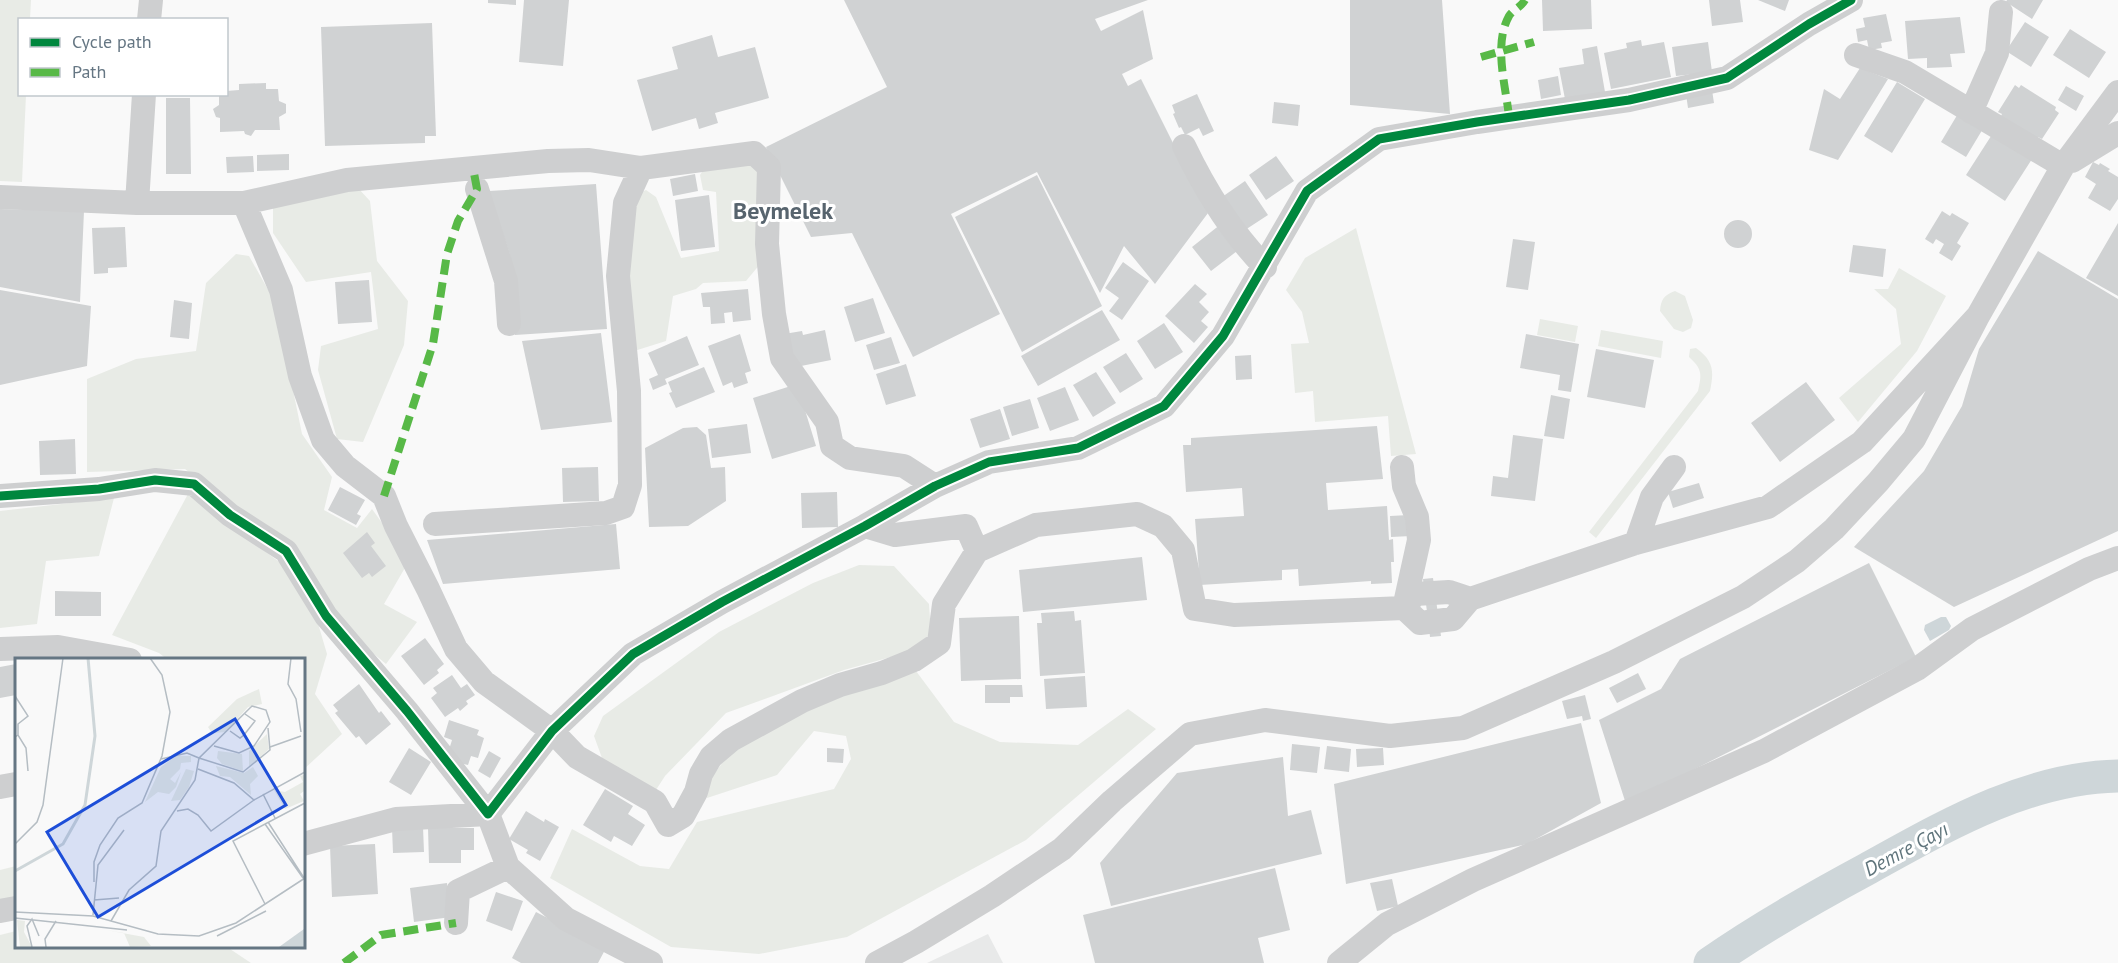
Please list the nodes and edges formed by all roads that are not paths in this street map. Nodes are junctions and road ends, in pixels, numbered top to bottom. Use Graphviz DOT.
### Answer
graph roads {
  1 [pos="151,0"];
  2 [pos="1851,0"];
  3 [pos="2001,12"];
  4 [pos="149,18"];
  5 [pos="1856,55"];
  6 [pos="2118,92"];
  7 [pos="144,96"];
  8 [pos="1971,112"];
  9 [pos="2118,133"];
  10 [pos="1184,146"];
  11 [pos="2063,166"];
  12 [pos="641,168"];
  13 [pos="477,189"];
  14 [pos="0,196"];
  15 [pos="137,203"];
  16 [pos="244,203"];
  17 [pos="1264,267"];
  18 [pos="1978,316"];
  19 [pos="509,324"];
  20 [pos="1402,467"];
  21 [pos="1674,467"];
  22 [pos="935,486"];
  23 [pos="0,496"];
  24 [pos="435,524"];
  25 [pos="865,526"];
  26 [pos="1636,543"];
  27 [pos="977,551"];
  28 [pos="2118,558"];
  29 [pos="1404,608"];
  30 [pos="0,649"];
  31 [pos="119,658"];
  32 [pos="552,731"];
  33 [pos="15,784"];
  34 [pos="0,787"];
  35 [pos="488,814"];
  36 [pos="304,844"];
  37 [pos="508,867"];
  38 [pos="15,908"];
  39 [pos="0,911"];
  40 [pos="456,923"];
  41 [pos="651,963"];
  42 [pos="877,963"];
  43 [pos="1338,963"];
  1 -- 4 [label="street"];
  2 -- 17 [label="street"];
  3 -- 8 [label="street"];
  5 -- 8 [label="street"];
  6 -- 11 [label="street"];
  7 -- 15 [label="street"];
  8 -- 11 [label="street"];
  9 -- 11 [label="street"];
  10 -- 17 [label="street"];
  11 -- 18 [label="street"];
  12 -- 16 [label="street"];
  12 -- 22 [label="street"];
  12 -- 24 [label="street"];
  13 -- 19 [label="street"];
  14 -- 15 [label="street"];
  15 -- 16 [label="street"];
  16 -- 32 [label="street"];
  17 -- 22 [label="street"];
  18 -- 26 [label="street"];
  18 -- 42 [label="street"];
  20 -- 29 [label="street"];
  21 -- 26 [label="street"];
  22 -- 25 [label="street"];
  23 -- 35 [label="street"];
  25 -- 27 [label="street"];
  25 -- 32 [label="street"];
  26 -- 29 [label="street"];
  27 -- 29 [label="street"];
  27 -- 32 [label="street"];
  28 -- 43 [label="street"];
  30 -- 31 [label="street"];
  32 -- 35 [label="street"];
  33 -- 34 [label="street"];
  35 -- 36 [label="street"];
  35 -- 37 [label="street"];
  37 -- 40 [label="street"];
  37 -- 41 [label="street"];
  38 -- 39 [label="street"];
}
